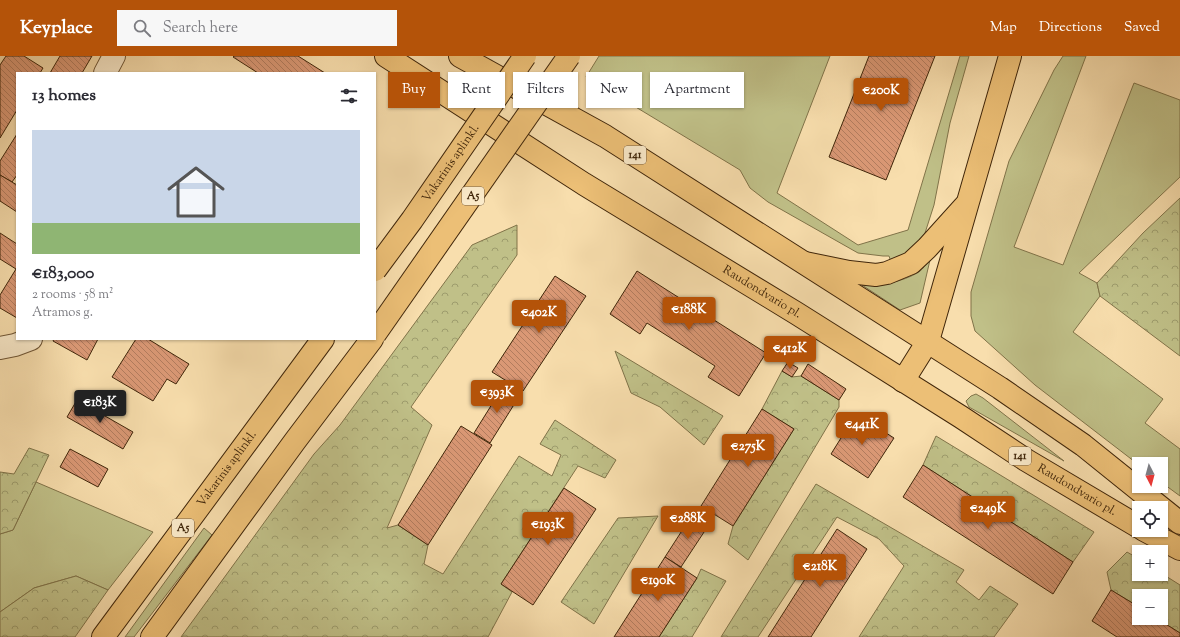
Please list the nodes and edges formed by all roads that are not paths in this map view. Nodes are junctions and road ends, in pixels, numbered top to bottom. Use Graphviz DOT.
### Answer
graph roads {
  1 [pos="114,56"];
  2 [pos="386,56"];
  3 [pos="460,56"];
  4 [pos="525,56"];
  5 [pos="569,56"];
  6 [pos="1010,56"];
  7 [pos="106,72"];
  8 [pos="968,204"];
  9 [pos="805,263"];
  10 [pos="376,269"];
  11 [pos="376,333"];
  12 [pos="28,340"];
  13 [pos="322,340"];
  14 [pos="371,340"];
  15 [pos="928,341"];
  16 [pos="0,348"];
  17 [pos="903,381"];
  18 [pos="1132,523"];
  19 [pos="1180,523"];
  20 [pos="1157,537"];
  21 [pos="1180,549"];
  22 [pos="103,637"];
  23 [pos="152,637"];
  1 -- 7 [label="street"];
  2 -- 17 [label="main road, Raudondvario pl."];
  3 -- 9 [label="main road, 141"];
  4 -- 10 [label="main road, Vakarinis aplinkl., bridge"];
  5 -- 11 [label="main road, A5, bridge"];
  6 -- 8 [label="main road"];
  8 -- 9 [label="main road"];
  8 -- 15 [label="main road"];
  9 -- 15 [label="main road, 141"];
  12 -- 16 [label="street"];
  13 -- 22 [label="main road, Vakarinis aplinkl. / A5"];
  14 -- 23 [label="main road"];
  15 -- 17 [label="main road"];
  15 -- 19 [label="main road, 141"];
  17 -- 18 [label="main road, Raudondvario pl. / 141"];
  20 -- 21 [label="main road"];
}
